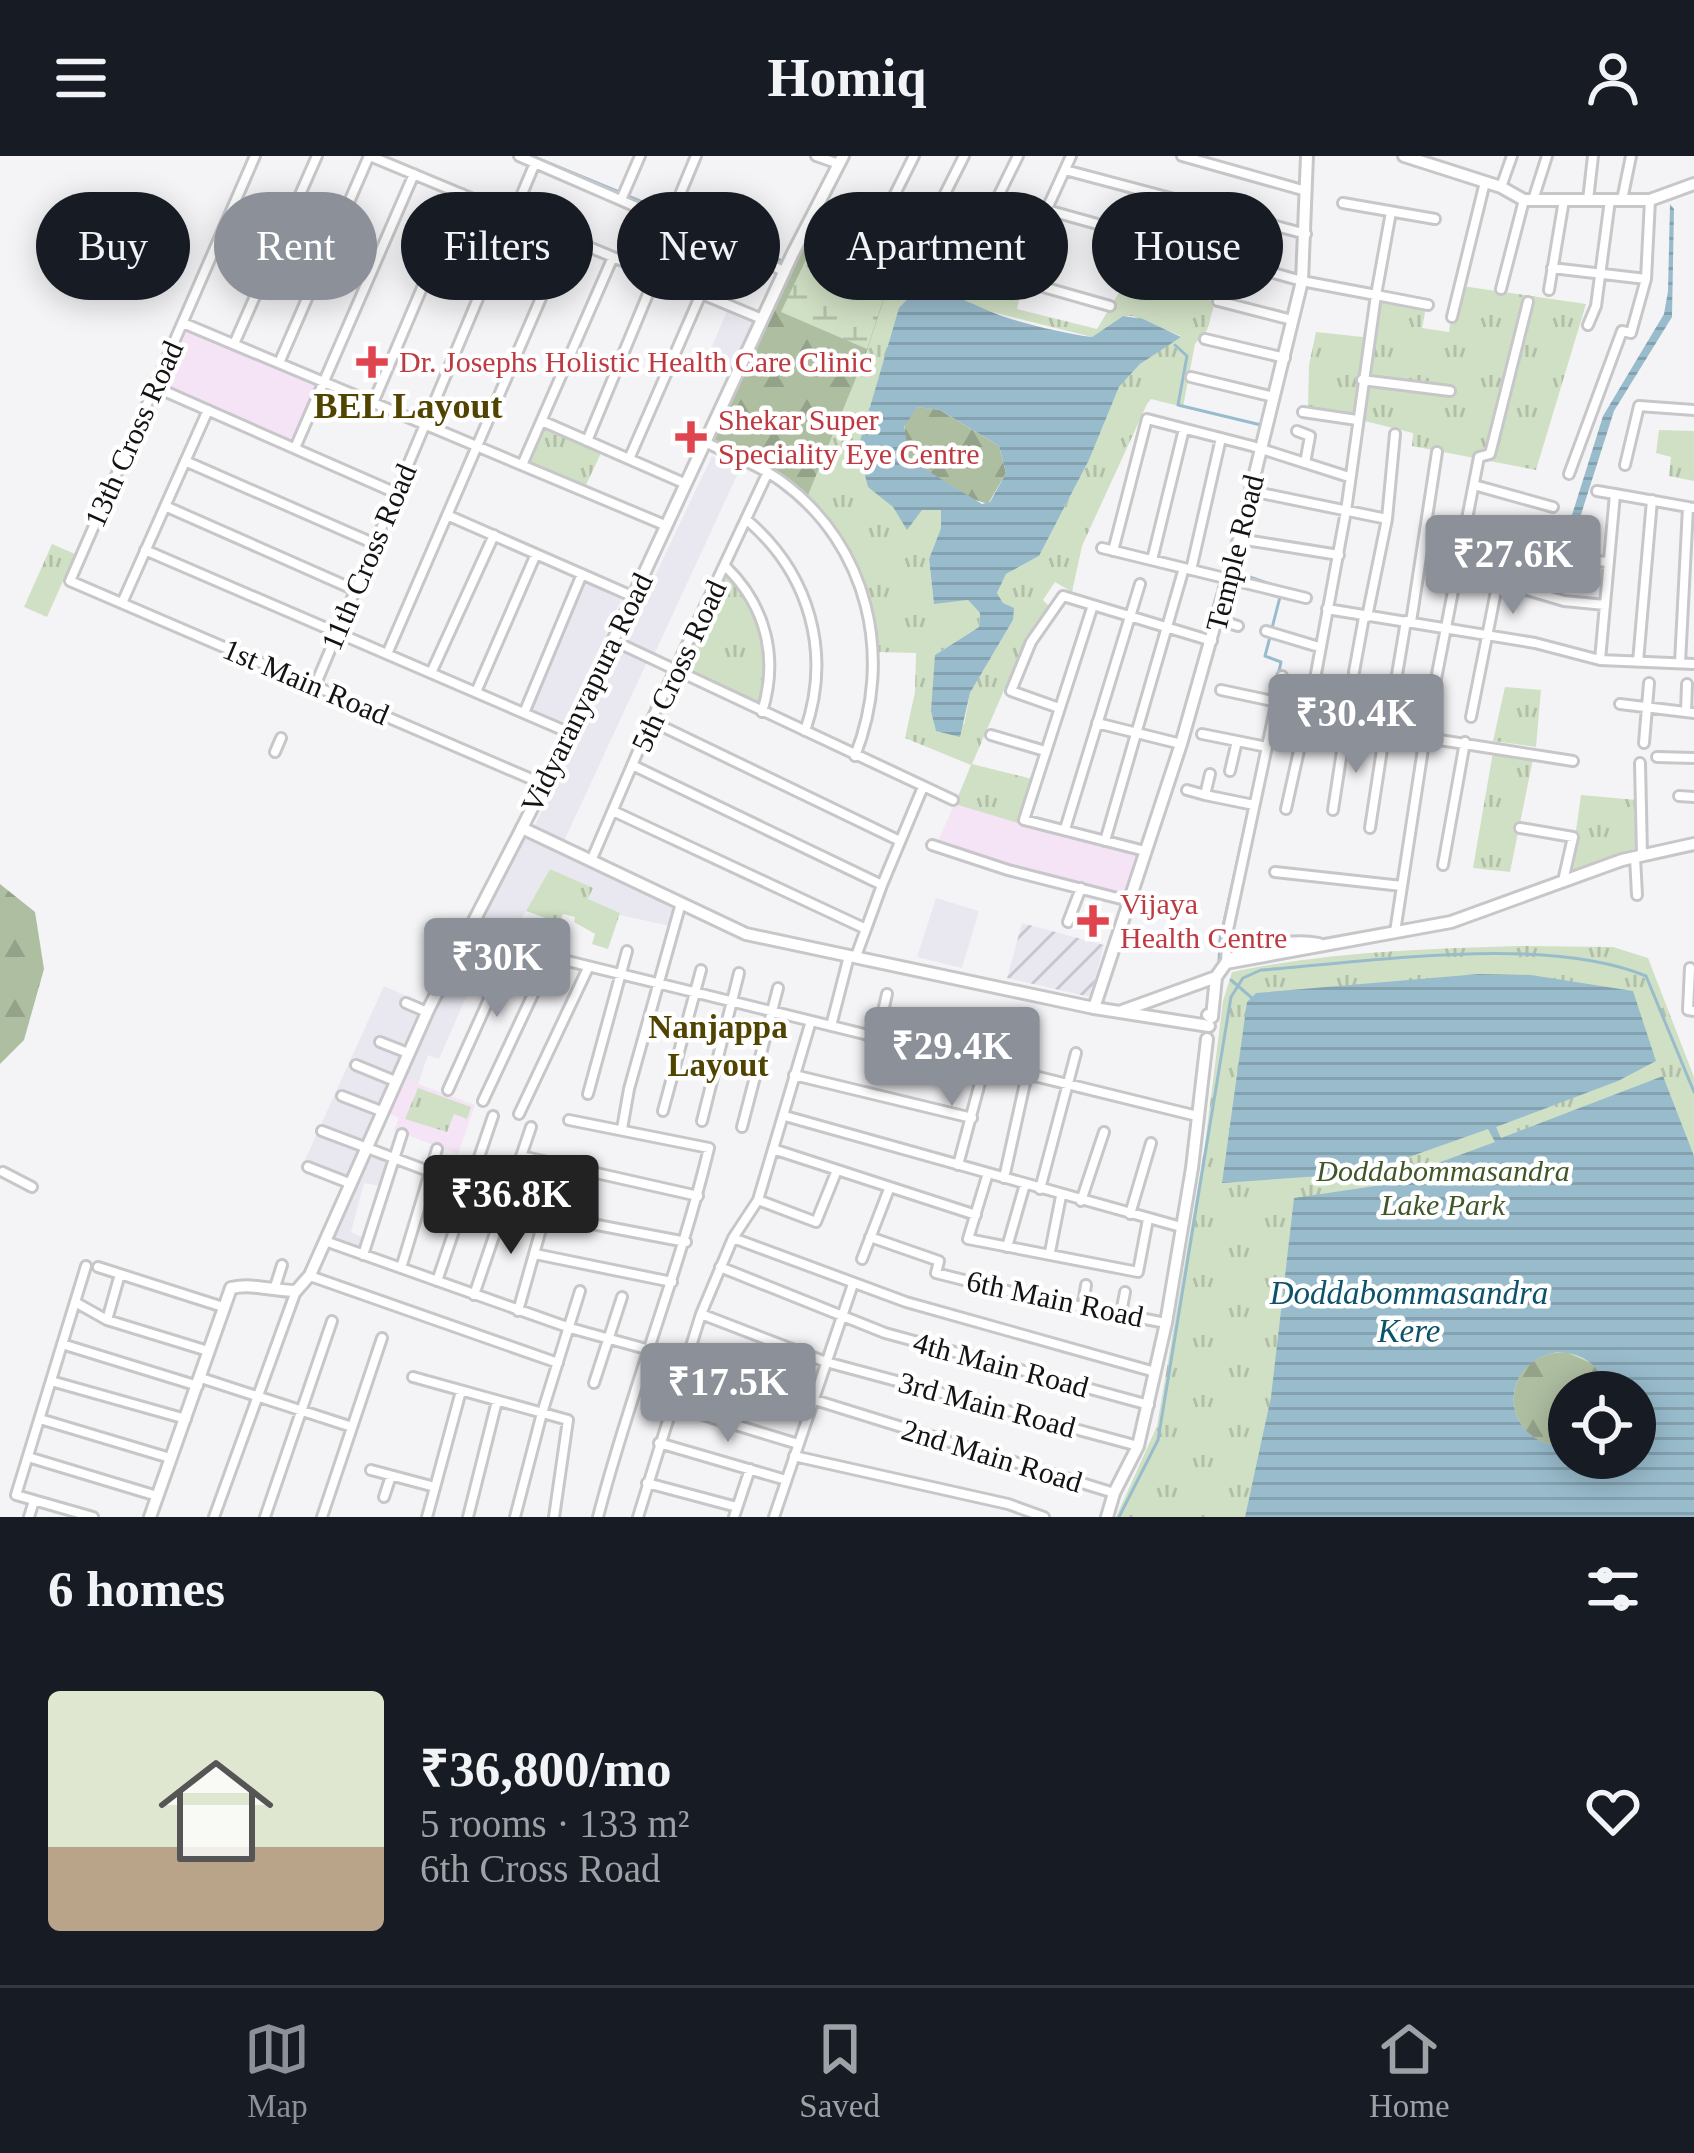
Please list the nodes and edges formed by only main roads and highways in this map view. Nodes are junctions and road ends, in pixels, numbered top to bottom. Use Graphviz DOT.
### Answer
graph roads {
  1 [pos="1307,156"];
  2 [pos="1404,156"];
  3 [pos="841,160"];
  4 [pos="1437,161"];
  5 [pos="1694,184"];
  6 [pos="522,828"];
  7 [pos="1694,844"];
  8 [pos="1215,982"];
  9 [pos="1094,1008"];
  10 [pos="1119,1012"];
  11 [pos="1208,1027"];
  12 [pos="1189,1172"];
  13 [pos="150,1517"];
  14 [pos="1107,1517"];
  1 -- 9 [label="main road, Temple Road"];
  2 -- 4 [label="main road"];
  3 -- 6 [label="main road, Vidyaranyapura Road"];
  4 -- 5 [label="main road"];
  6 -- 9 [label="main road, Vidyaranyapura Road"];
  6 -- 13 [label="main road"];
  7 -- 8 [label="main road"];
  8 -- 10 [label="main road"];
  8 -- 11 [label="main road"];
  9 -- 10 [label="main road, Vidyaranyapura Road"];
  10 -- 11 [label="main road, Vidyaranyapura Road"];
  11 -- 12 [label="main road"];
  11 -- 12 [label="main road"];
  12 -- 14 [label="main road"];
}
